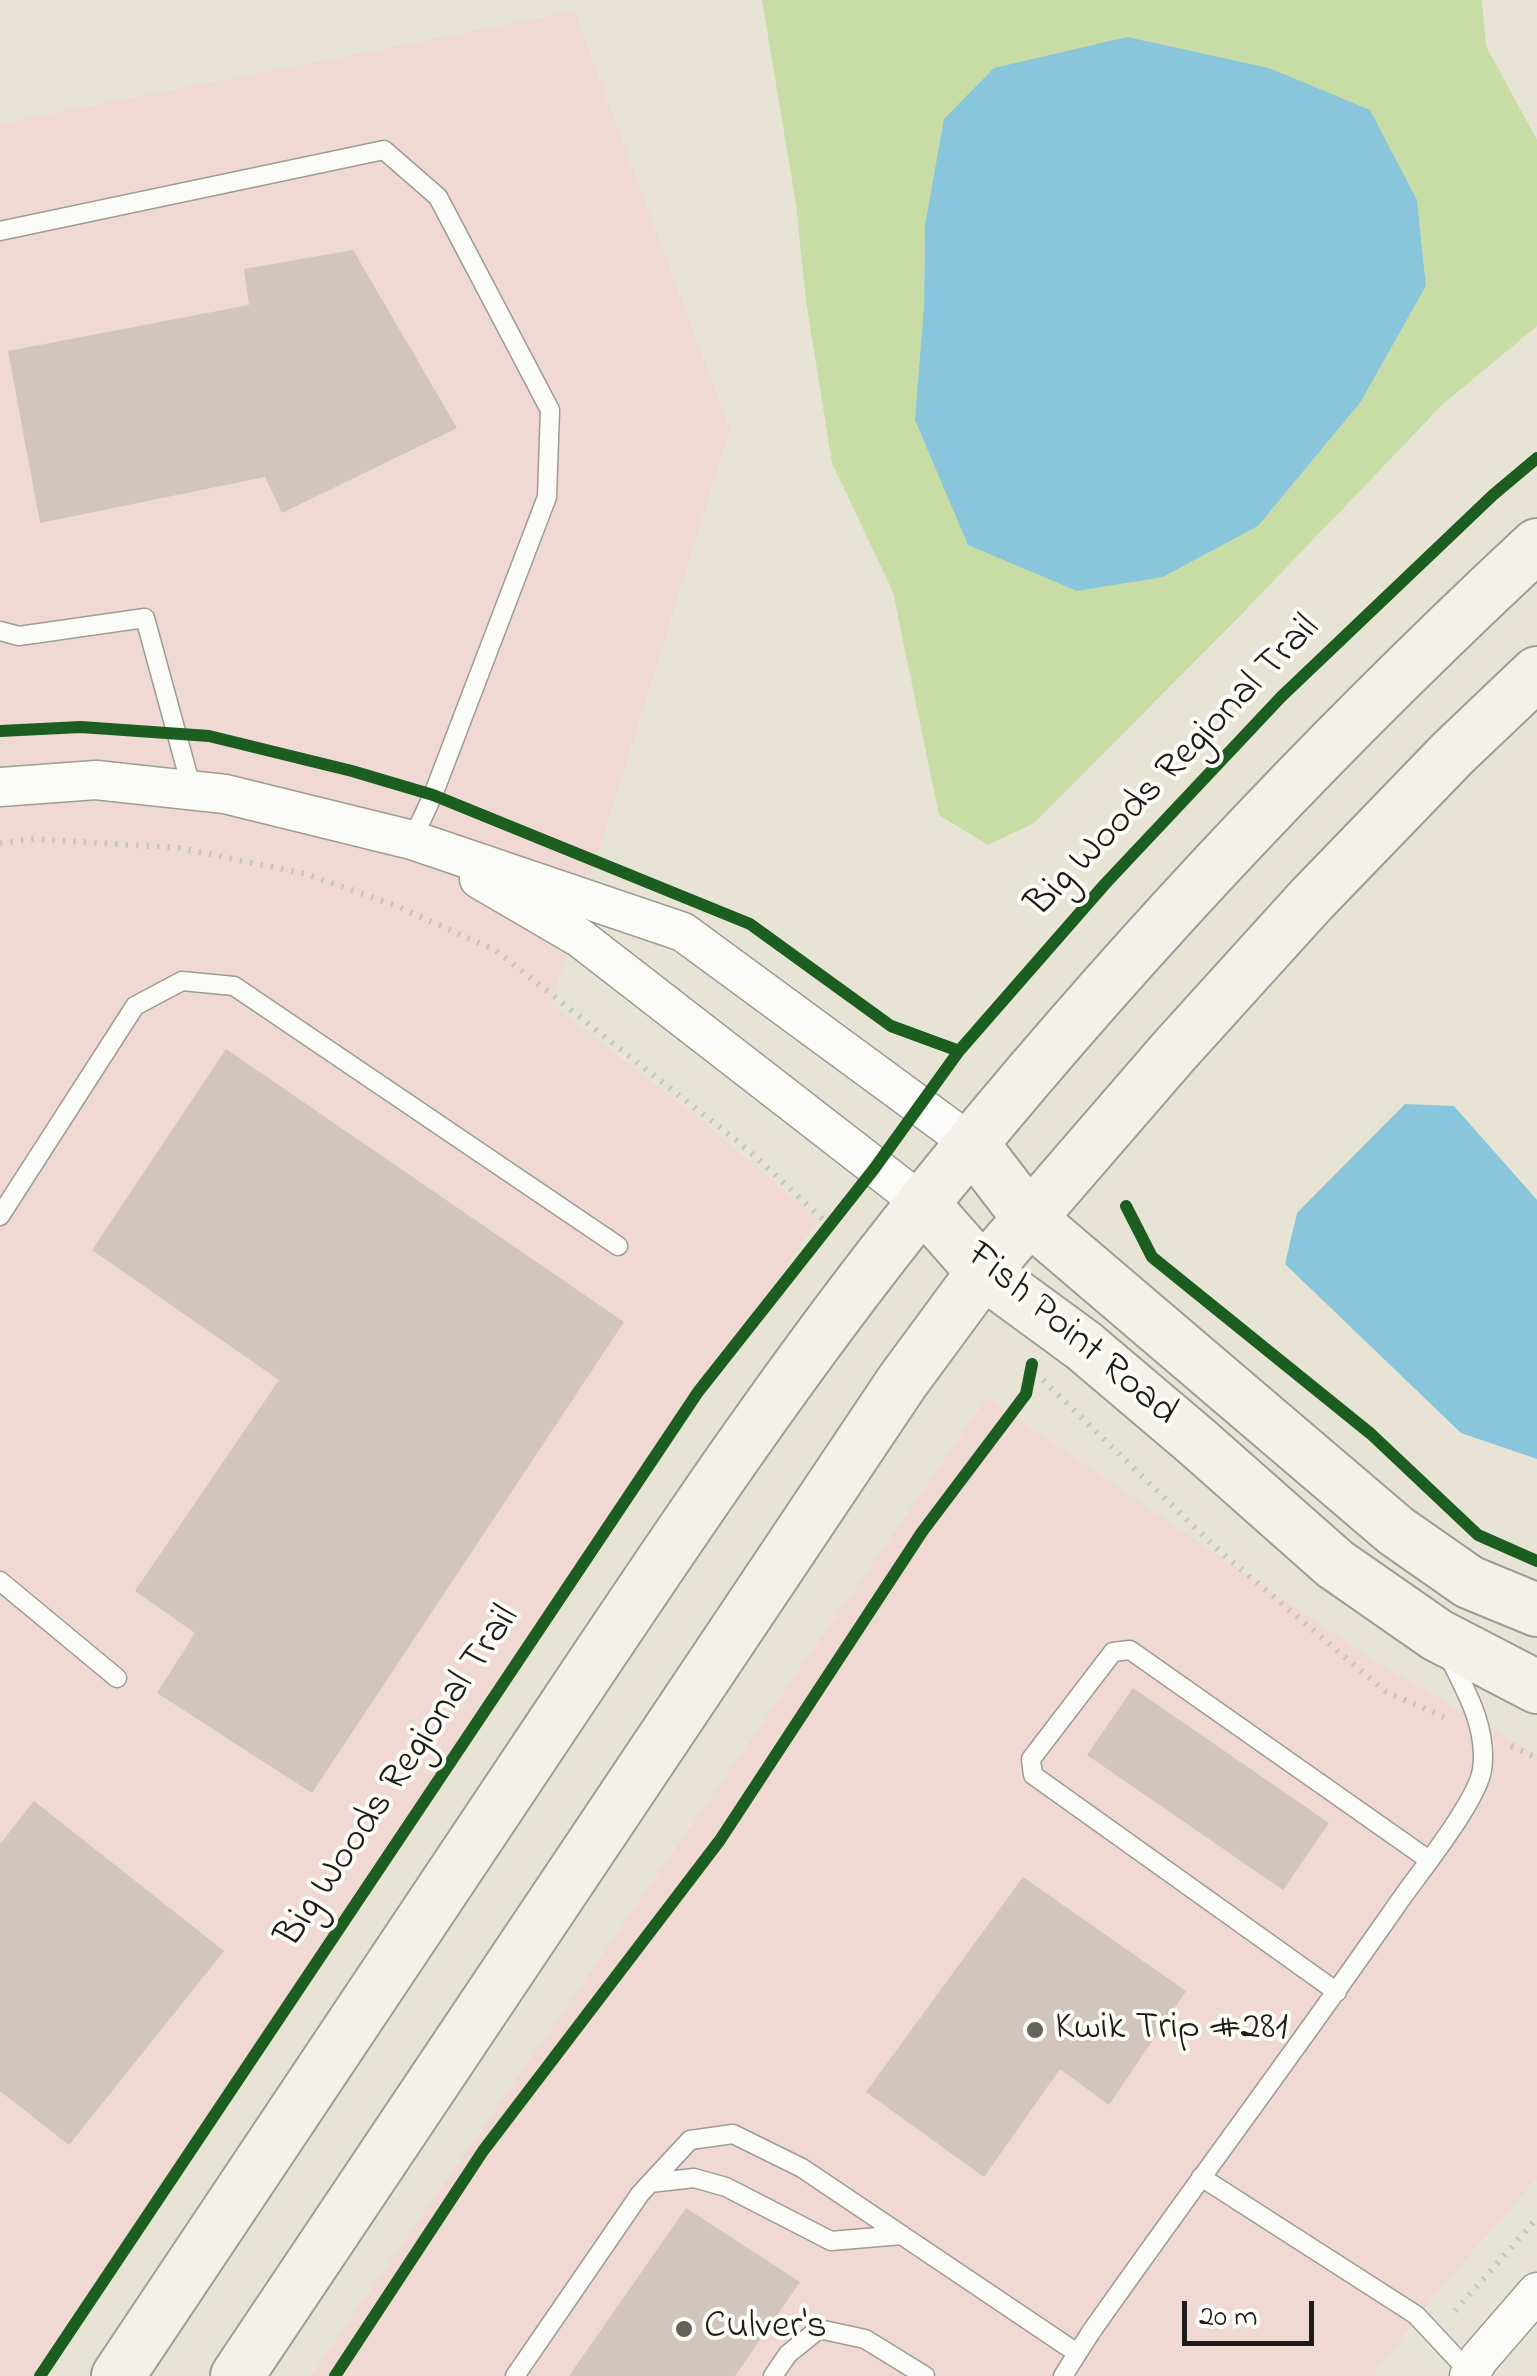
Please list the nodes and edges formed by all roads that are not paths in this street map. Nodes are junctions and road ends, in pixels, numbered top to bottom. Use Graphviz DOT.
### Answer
graph roads {
  1 [pos="0,231"];
  2 [pos="1537,545"];
  3 [pos="0,631"];
  4 [pos="1537,672"];
  5 [pos="0,787"];
  6 [pos="192,790"];
  7 [pos="412,840"];
  8 [pos="972,1145"];
  9 [pos="922,1204"];
  10 [pos="0,1216"];
  11 [pos="1029,1218"];
  12 [pos="618,1246"];
  13 [pos="983,1272"];
  14 [pos="0,1581"];
  15 [pos="1537,1610"];
  16 [pos="1437,1636"];
  17 [pos="117,1678"];
  18 [pos="1537,1687"];
  19 [pos="1429,1860"];
  20 [pos="1337,1992"];
  21 [pos="1201,2177"];
  22 [pos="650,2183"];
  23 [pos="902,2235"];
  24 [pos="1537,2292"];
  25 [pos="1077,2353"];
  26 [pos="1470,2375"];
  27 [pos="118,2376"];
  28 [pos="237,2376"];
  29 [pos="515,2376"];
  30 [pos="774,2376"];
  31 [pos="925,2376"];
  32 [pos="1063,2376"];
  1 -- 7 [label="lane"];
  2 -- 8 [label="main road"];
  3 -- 6 [label="lane"];
  4 -- 11 [label="main road"];
  5 -- 6 [label="street, Fish Point Road"];
  6 -- 7 [label="street, Fish Point Road"];
  7 -- 8 [label="street, Fish Point Road"];
  7 -- 9 [label="street, Fish Point Road"];
  8 -- 9 [label="main road"];
  8 -- 11 [label="main road, Fish Point Road"];
  9 -- 13 [label="main road, Fish Point Road"];
  9 -- 27 [label="main road"];
  10 -- 12 [label="lane"];
  11 -- 13 [label="main road"];
  11 -- 15 [label="main road, Fish Point Road"];
  13 -- 16 [label="main road, Fish Point Road"];
  13 -- 28 [label="main road"];
  14 -- 17 [label="lane"];
  16 -- 18 [label="main road, Fish Point Road"];
  16 -- 19 [label="lane"];
  19 -- 20 [label="lane"];
  19 -- 20 [label="lane"];
  20 -- 21 [label="lane"];
  21 -- 25 [label="lane"];
  21 -- 26 [label="lane"];
  22 -- 23 [label="lane"];
  22 -- 23 [label="lane"];
  22 -- 29 [label="lane"];
  23 -- 25 [label="lane"];
  24 -- 26 [label="street"];
  25 -- 32 [label="lane"];
  30 -- 31 [label="lane"];
}
